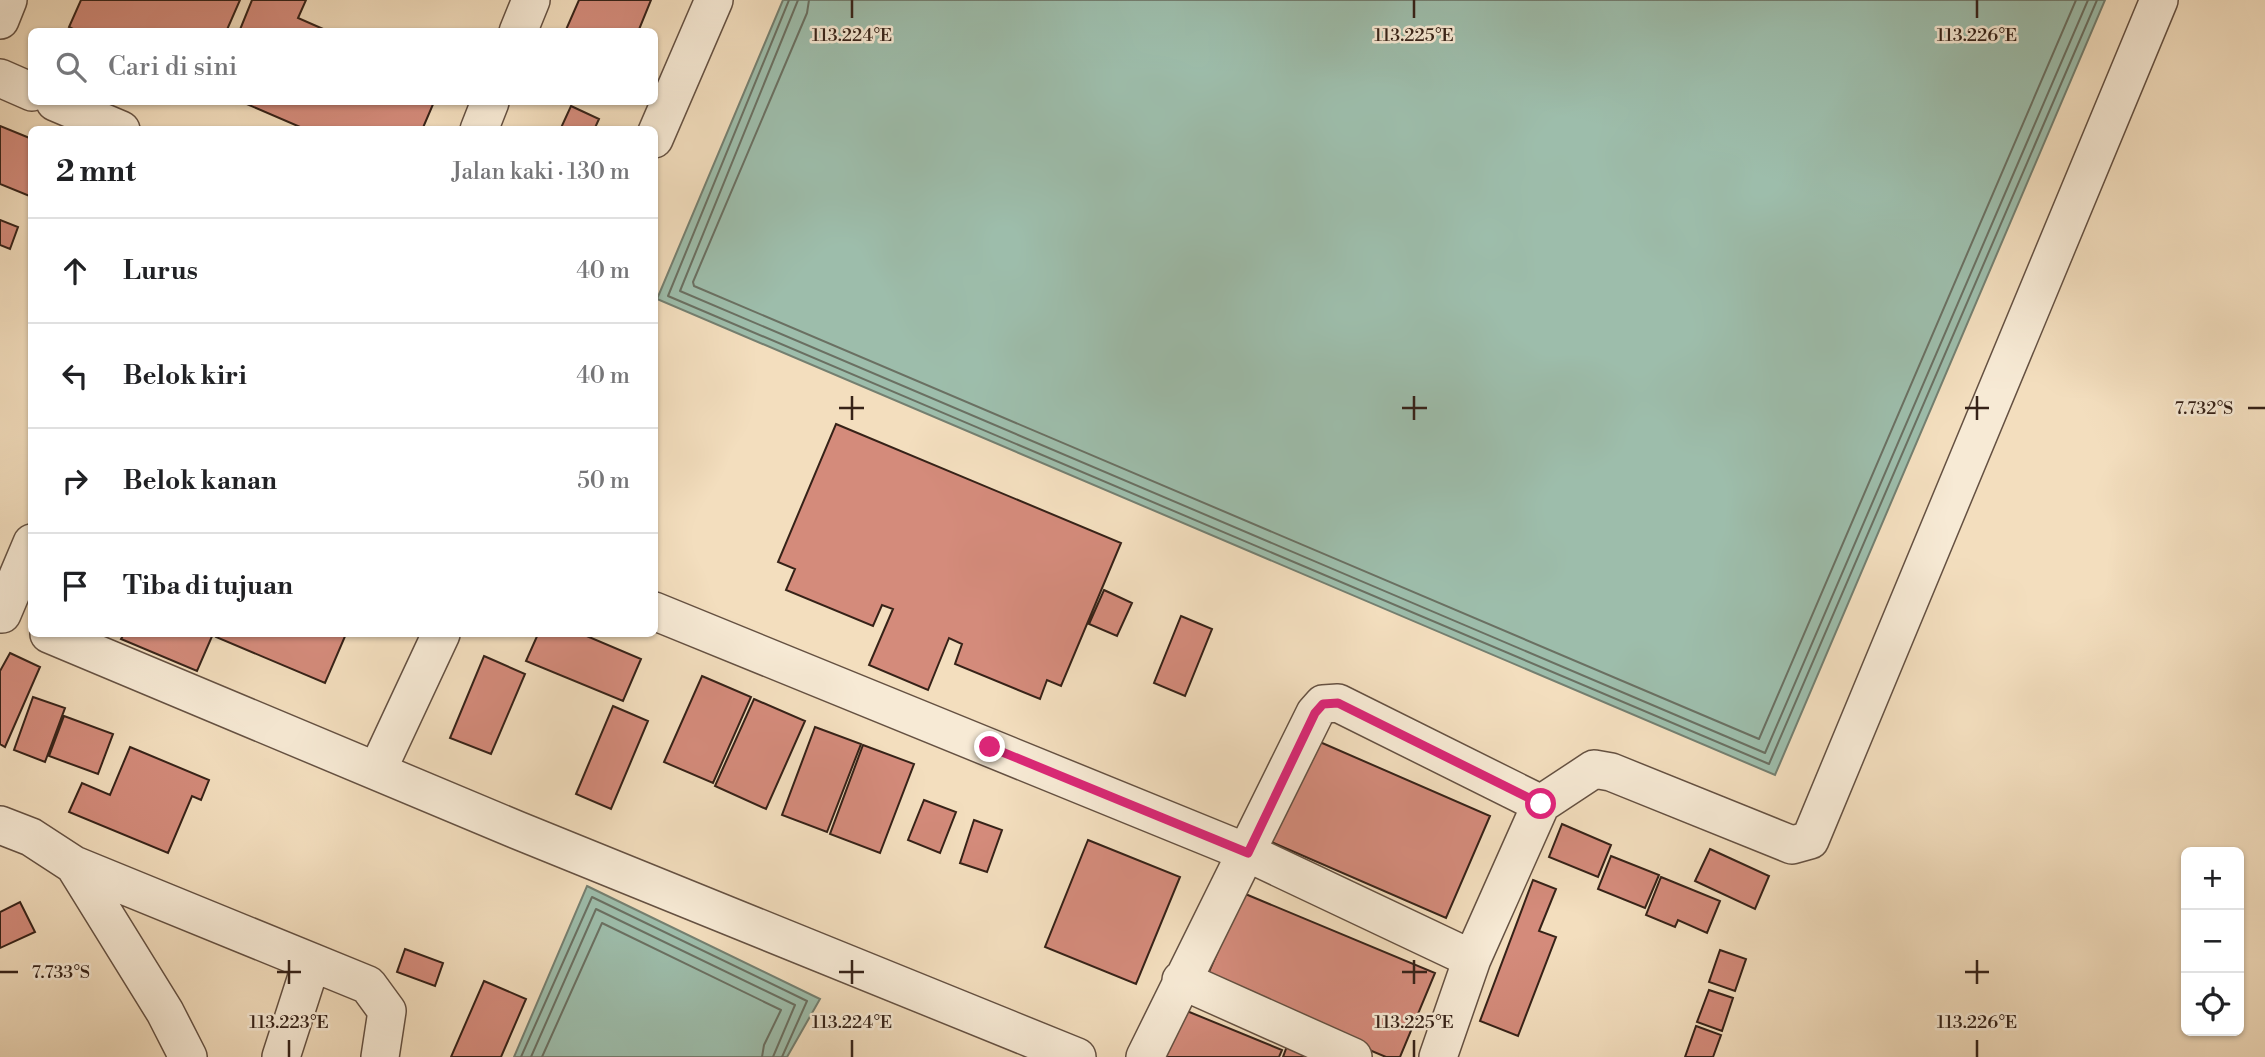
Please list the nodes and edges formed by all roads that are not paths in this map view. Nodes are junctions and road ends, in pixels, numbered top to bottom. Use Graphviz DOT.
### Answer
graph roads {
  1 [pos="8,0"];
  2 [pos="531,0"];
  3 [pos="714,0"];
  4 [pos="2159,0"];
  5 [pos="0,20"];
  6 [pos="520,28"];
  7 [pos="0,78"];
  8 [pos="28,90"];
  9 [pos="62,105"];
  10 [pos="489,105"];
  11 [pos="112,126"];
  12 [pos="481,126"];
  13 [pos="658,130"];
  14 [pos="28,557"];
  15 [pos="658,613"];
  16 [pos="11,618"];
  17 [pos="55,637"];
  18 [pos="440,637"];
  19 [pos="377,771"];
  20 [pos="1541,804"];
  21 [pos="0,825"];
  22 [pos="1248,853"];
  23 [pos="75,865"];
  24 [pos="1472,959"];
  25 [pos="311,964"];
  26 [pos="1181,980"];
  27 [pos="188,1057"];
  28 [pos="281,1057"];
  29 [pos="380,1057"];
  30 [pos="1077,1057"];
  31 [pos="1145,1057"];
  32 [pos="1353,1057"];
  33 [pos="1438,1057"];
  1 -- 5 [label="lane"];
  2 -- 6 [label="lane"];
  3 -- 13 [label="lane"];
  4 -- 20 [label="lane"];
  7 -- 8 [label="lane"];
  9 -- 11 [label="lane"];
  10 -- 12 [label="lane"];
  14 -- 16 [label="lane"];
  15 -- 22 [label="lane"];
  17 -- 19 [label="lane"];
  18 -- 19 [label="lane"];
  19 -- 30 [label="lane"];
  20 -- 22 [label="lane"];
  20 -- 24 [label="lane"];
  21 -- 23 [label="lane"];
  22 -- 24 [label="lane"];
  22 -- 26 [label="lane"];
  23 -- 25 [label="lane"];
  23 -- 27 [label="lane"];
  24 -- 33 [label="lane"];
  25 -- 28 [label="lane"];
  25 -- 29 [label="lane"];
  26 -- 31 [label="lane"];
  26 -- 32 [label="lane"];
}
